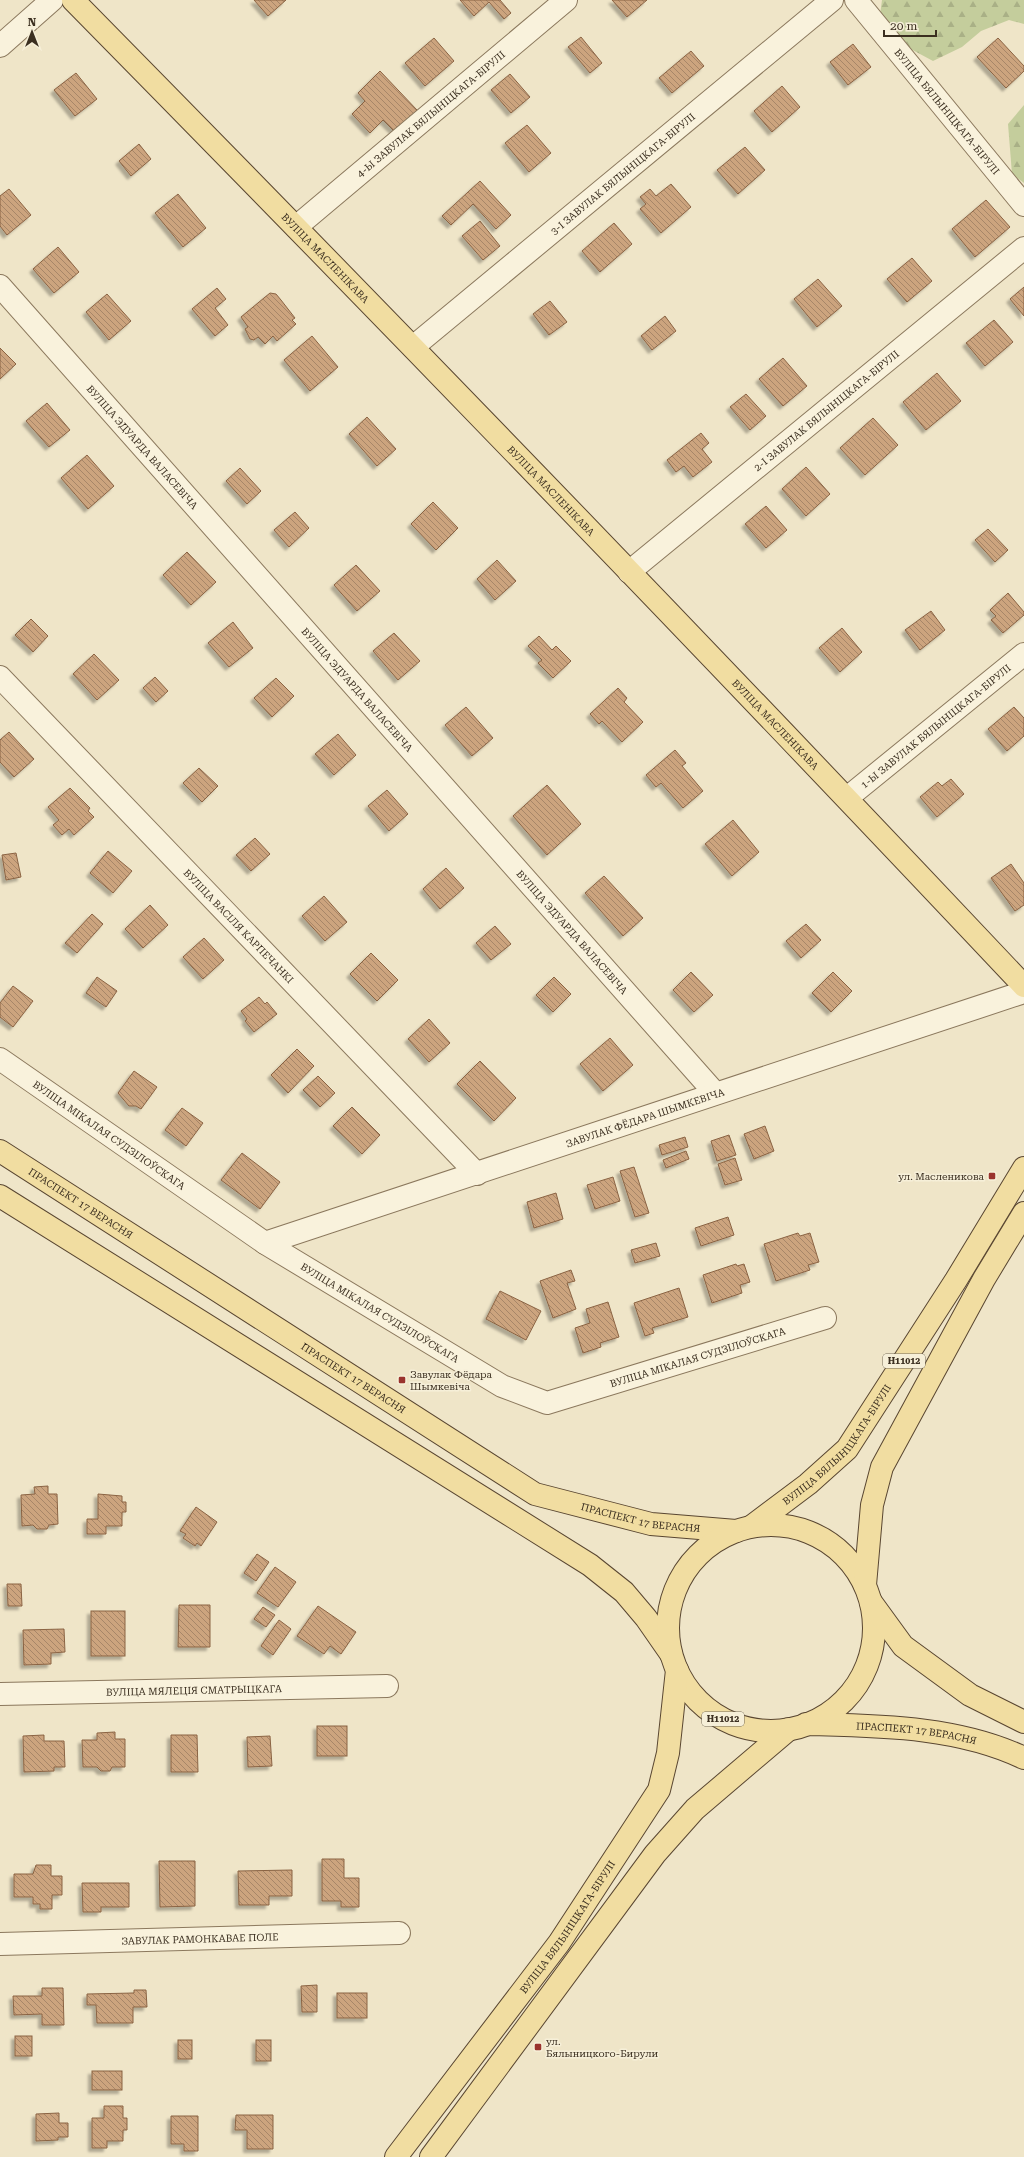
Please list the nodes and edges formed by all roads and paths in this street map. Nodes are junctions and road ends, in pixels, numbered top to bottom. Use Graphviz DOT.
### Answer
graph roads {
  1 [pos="52,0"];
  2 [pos="73,0"];
  3 [pos="566,0"];
  4 [pos="832,0"];
  5 [pos="856,0"];
  6 [pos="0,46"];
  7 [pos="1024,205"];
  8 [pos="296,227"];
  9 [pos="1024,248"];
  10 [pos="0,286"];
  11 [pos="413,347"];
  12 [pos="629,572"];
  13 [pos="1024,654"];
  14 [pos="0,677"];
  15 [pos="847,798"];
  16 [pos="1024,986"];
  17 [pos="1024,992"];
  18 [pos="0,1059"];
  19 [pos="715,1093"];
  20 [pos="0,1152"];
  21 [pos="1024,1168"];
  22 [pos="477,1174"];
  23 [pos="0,1196"];
  24 [pos="1024,1213"];
  25 [pos="265,1243"];
  26 [pos="825,1318"];
  27 [pos="744,1528"];
  28 [pos="867,1593"];
  29 [pos="674,1662"];
  30 [pos="387,1686"];
  31 [pos="0,1694"];
  32 [pos="1024,1722"];
  33 [pos="797,1727"];
  34 [pos="1024,1758"];
  35 [pos="399,1933"];
  36 [pos="0,1944"];
  37 [pos="396,2157"];
  38 [pos="431,2157"];
  1 -- 6 [label="street"];
  2 -- 8 [label="main road, ВУЛІЦА МАСЛЕНІКАВА"];
  3 -- 8 [label="street, 4-Ы ЗАВУЛАК БЯЛЫНІЦКАГА-БІРУЛІ"];
  4 -- 11 [label="street, 3-І ЗАВУЛАК БЯЛЫНІЦКАГА-БІРУЛІ"];
  5 -- 7 [label="street, ВУЛІЦА БЯЛЫНІЦКАГА-БІРУЛІ"];
  8 -- 11 [label="main road, ВУЛІЦА МАСЛЕНІКАВА"];
  9 -- 12 [label="street, 2-І ЗАВУЛАК БЯЛЫНІЦКАГА-БІРУЛІ"];
  10 -- 19 [label="street, ВУЛІЦА ЭДУАРДА ВАЛАСЕВІЧА"];
  11 -- 12 [label="main road, ВУЛІЦА МАСЛЕНІКАВА"];
  12 -- 15 [label="main road, ВУЛІЦА МАСЛЕНІКАВА"];
  13 -- 15 [label="street, 1-Ы ЗАВУЛАК БЯЛЫНІЦКАГА-БІРУЛІ"];
  14 -- 22 [label="street, ВУЛІЦА ВАСІЛЯ КАРПЕЧАНКІ"];
  15 -- 16 [label="main road, ВУЛІЦА МАСЛЕНІКАВА"];
  17 -- 19 [label="street, ЗАВУЛАК ФЁДАРА ШЫМКЕВІЧА"];
  18 -- 25 [label="street, ВУЛІЦА МІКАЛАЯ СУДЗІЛОЎСКАГА"];
  19 -- 22 [label="street, ЗАВУЛАК ФЁДАРА ШЫМКЕВІЧА"];
  20 -- 27 [label="main road, ПРАСПЕКТ 17 ВЕРАСНЯ"];
  21 -- 27 [label="main road, ВУЛІЦА БЯЛЫНІЦКАГА-БІРУЛІ / Н11012"];
  22 -- 25 [label="street, ЗАВУЛАК ФЁДАРА ШЫМКЕВІЧА"];
  23 -- 29 [label="main road"];
  24 -- 28 [label="main road, Н11012"];
  25 -- 26 [label="street, ВУЛІЦА МІКАЛАЯ СУДЗІЛОЎСКАГА"];
  27 -- 28 [label="main road, Н11012"];
  27 -- 29 [label="main road, Н11012"];
  28 -- 32 [label="main road"];
  28 -- 33 [label="main road, Н11012"];
  29 -- 33 [label="main road, Н11012"];
  29 -- 37 [label="main road, ВУЛІЦА БЯЛЫНІЦКАГА-БІРУЛІ / Н11012"];
  30 -- 31 [label="street, ВУЛІЦА МЯЛЕЦІЯ СМАТРЫЦКАГА"];
  33 -- 34 [label="main road, ПРАСПЕКТ 17 ВЕРАСНЯ"];
  33 -- 38 [label="main road, Н11012"];
  35 -- 36 [label="street, ЗАВУЛАК РАМОНКАВАЕ ПОЛЕ"];
}
